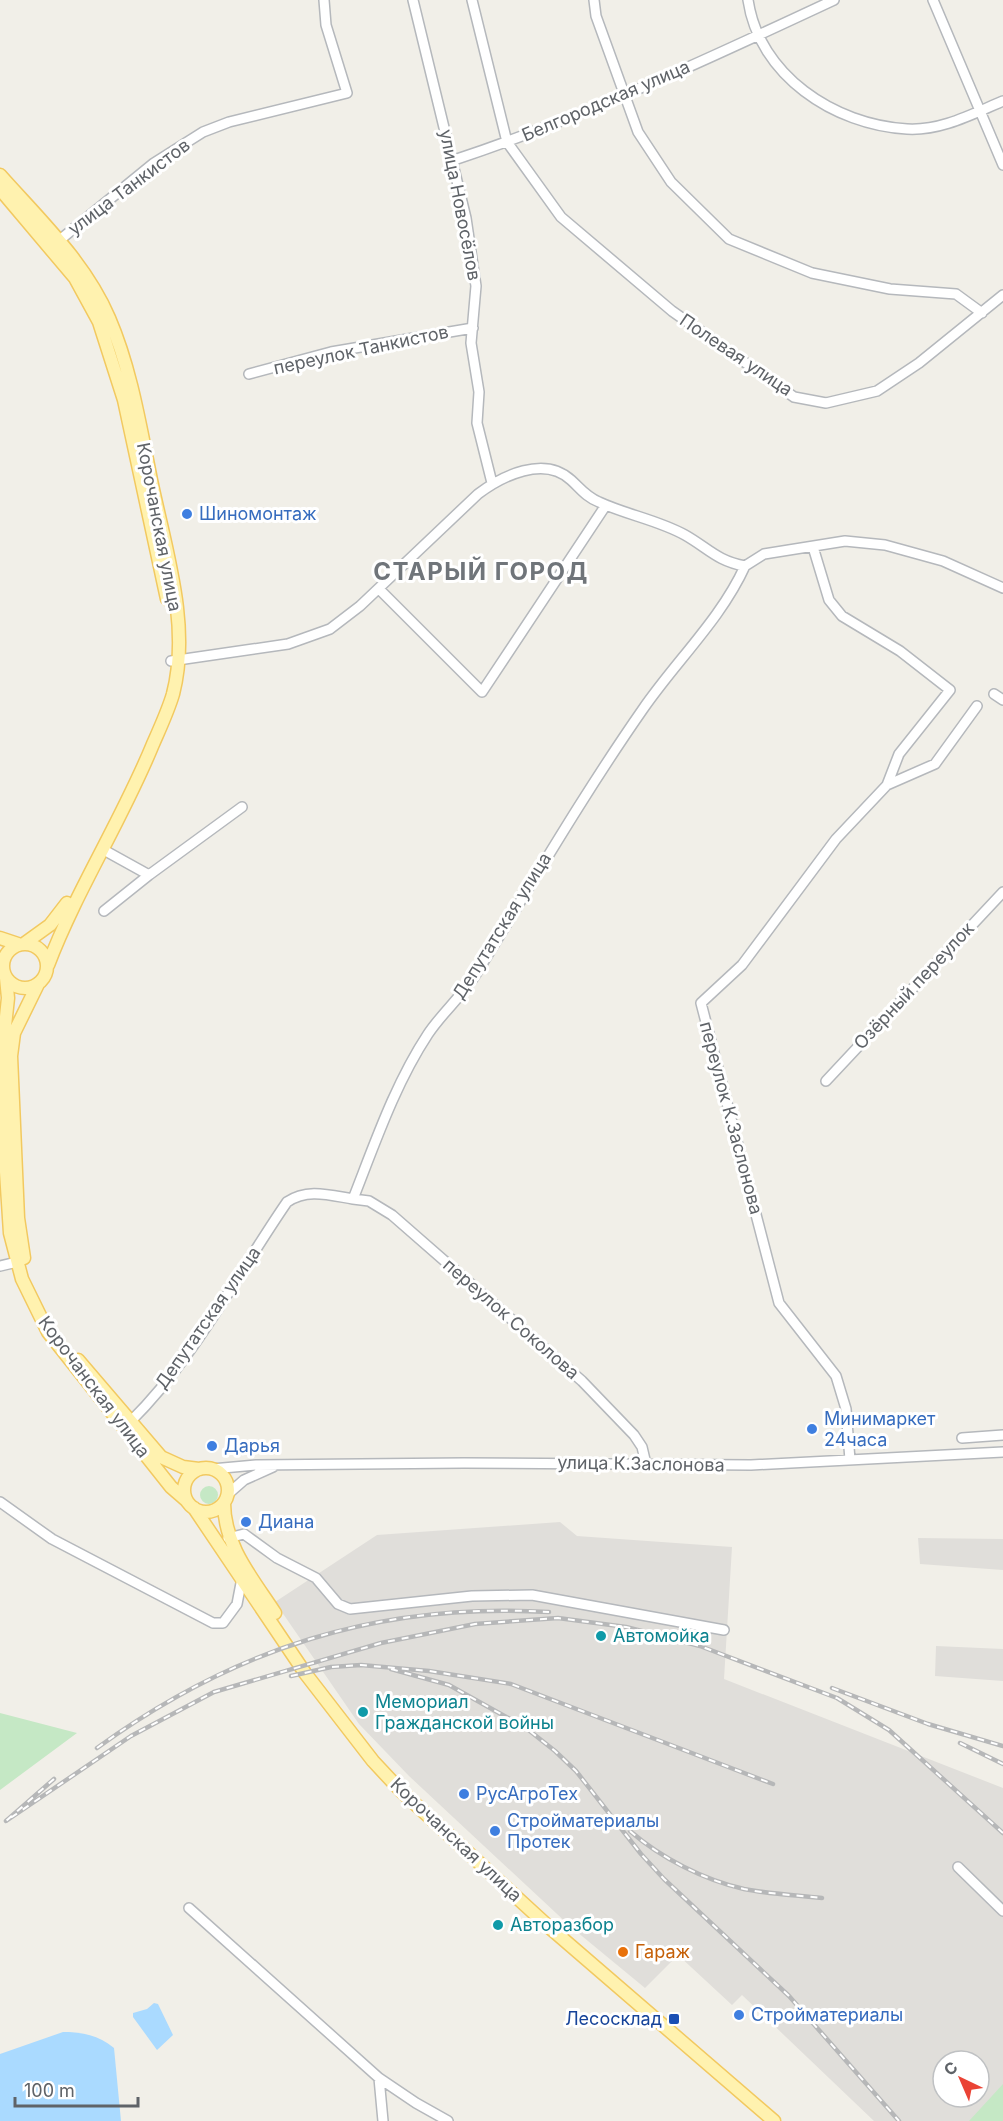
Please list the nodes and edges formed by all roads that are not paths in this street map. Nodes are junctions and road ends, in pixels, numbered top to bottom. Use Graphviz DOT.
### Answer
graph roads {
  1 [pos="324,0"];
  2 [pos="413,0"];
  3 [pos="472,0"];
  4 [pos="594,0"];
  5 [pos="748,0"];
  6 [pos="834,0"];
  7 [pos="933,0"];
  8 [pos="757,36"];
  9 [pos="623,94"];
  10 [pos="1003,101"];
  11 [pos="981,111"];
  12 [pos="507,142"];
  13 [pos="454,160"];
  14 [pos="1003,165"];
  15 [pos="0,175"];
  16 [pos="0,189"];
  17 [pos="55,243"];
  18 [pos="1003,295"];
  19 [pos="982,313"];
  20 [pos="473,328"];
  21 [pos="249,374"];
  22 [pos="492,483"];
  23 [pos="606,505"];
  24 [pos="813,547"];
  25 [pos="745,566"];
  26 [pos="1003,588"];
  27 [pos="379,589"];
  28 [pos="175,661"];
  29 [pos="994,694"];
  30 [pos="1003,700"];
  31 [pos="977,706"];
  32 [pos="886,785"];
  33 [pos="242,807"];
  34 [pos="102,849"];
  35 [pos="149,875"];
  36 [pos="1003,892"];
  37 [pos="105,911"];
  38 [pos="0,938"];
  39 [pos="22,943"];
  40 [pos="48,965"];
  41 [pos="3,972"];
  42 [pos="38,984"];
  43 [pos="4,998"];
  44 [pos="826,1081"];
  45 [pos="352,1199"];
  46 [pos="17,1262"];
  47 [pos="0,1266"];
  48 [pos="130,1422"];
  49 [pos="1003,1435"];
  50 [pos="962,1438"];
  51 [pos="985,1438"];
  52 [pos="986,1452"];
  53 [pos="1003,1452"];
  54 [pos="850,1460"];
  55 [pos="646,1464"];
  56 [pos="278,1466"];
  57 [pos="205,1469"];
  58 [pos="226,1498"];
  59 [pos="0,1502"];
  60 [pos="190,1504"];
  61 [pos="228,1538"];
  62 [pos="242,1578"];
  63 [pos="723,1630"];
  64 [pos="958,1867"];
  65 [pos="189,1908"];
  66 [pos="1003,1911"];
  67 [pos="379,2078"];
  68 [pos="383,2121"];
  69 [pos="448,2121"];
  70 [pos="774,2121"];
  71 [pos="783,2121"];
  1 -- 17 [label="street, улица Танкистов"];
  2 -- 13 [label="street, улица Новосёлов"];
  3 -- 12 [label="street"];
  4 -- 9 [label="street"];
  5 -- 8 [label="street"];
  6 -- 8 [label="street, Белгородская улица"];
  7 -- 11 [label="street"];
  8 -- 9 [label="street, Белгородская улица"];
  8 -- 11 [label="street"];
  9 -- 12 [label="street, Белгородская улица"];
  9 -- 19 [label="street"];
  10 -- 11 [label="street"];
  11 -- 14 [label="street"];
  12 -- 13 [label="street, Белгородская улица"];
  12 -- 19 [label="street, Полевая улица"];
  13 -- 20 [label="street, улица Новосёлов"];
  15 -- 17 [label="main road, Корочанская улица"];
  16 -- 17 [label="main road, Корочанская улица"];
  17 -- 28 [label="main road, Корочанская улица"];
  18 -- 19 [label="street, Полевая улица"];
  20 -- 21 [label="street, переулок Танкистов"];
  20 -- 22 [label="street, улица Новосёлов"];
  22 -- 23 [label="street"];
  22 -- 27 [label="street"];
  23 -- 25 [label="street"];
  23 -- 27 [label="street"];
  24 -- 25 [label="street"];
  24 -- 26 [label="street"];
  24 -- 32 [label="street, переулок К.Заслонова"];
  25 -- 45 [label="street, Депутатская улица"];
  27 -- 28 [label="street"];
  28 -- 34 [label="main road, Корочанская улица"];
  28 -- 39 [label="main road, Корочанская улица"];
  29 -- 30 [label="street"];
  31 -- 32 [label="street, переулок К.Заслонова"];
  32 -- 54 [label="street, переулок К.Заслонова"];
  33 -- 35 [label="street"];
  34 -- 35 [label="street"];
  34 -- 40 [label="main road, Корочанская улица"];
  35 -- 37 [label="street"];
  36 -- 44 [label="street, Озёрный переулок"];
  38 -- 39 [label="main road"];
  39 -- 40 [label="main road"];
  39 -- 41 [label="main road"];
  40 -- 42 [label="main road"];
  41 -- 42 [label="main road"];
  41 -- 43 [label="main road, Корочанская улица"];
  42 -- 48 [label="main road, Корочанская улица"];
  43 -- 46 [label="main road, Корочанская улица"];
  45 -- 48 [label="street, Депутатская улица"];
  45 -- 55 [label="street, переулок Соколова"];
  46 -- 47 [label="street"];
  46 -- 60 [label="main road, Корочанская улица"];
  48 -- 57 [label="main road, Корочанская улица"];
  49 -- 51 [label="street"];
  50 -- 51 [label="street"];
  51 -- 52 [label="street"];
  52 -- 53 [label="street, улица К.Заслонова"];
  52 -- 54 [label="street, улица К.Заслонова"];
  54 -- 55 [label="street, улица К.Заслонова"];
  55 -- 56 [label="street, улица К.Заслонова"];
  56 -- 57 [label="street, улица К.Заслонова"];
  56 -- 58 [label="street, улица К.Заслонова"];
  57 -- 58 [label="main road"];
  57 -- 60 [label="main road"];
  58 -- 60 [label="main road"];
  58 -- 61 [label="main road, Корочанская улица"];
  59 -- 62 [label="street"];
  60 -- 62 [label="main road, Корочанская улица"];
  61 -- 63 [label="street"];
  61 -- 71 [label="main road, Корочанская улица"];
  62 -- 70 [label="main road, Корочанская улица"];
  64 -- 66 [label="street"];
  65 -- 67 [label="street"];
  67 -- 68 [label="street"];
  67 -- 69 [label="street"];
}
